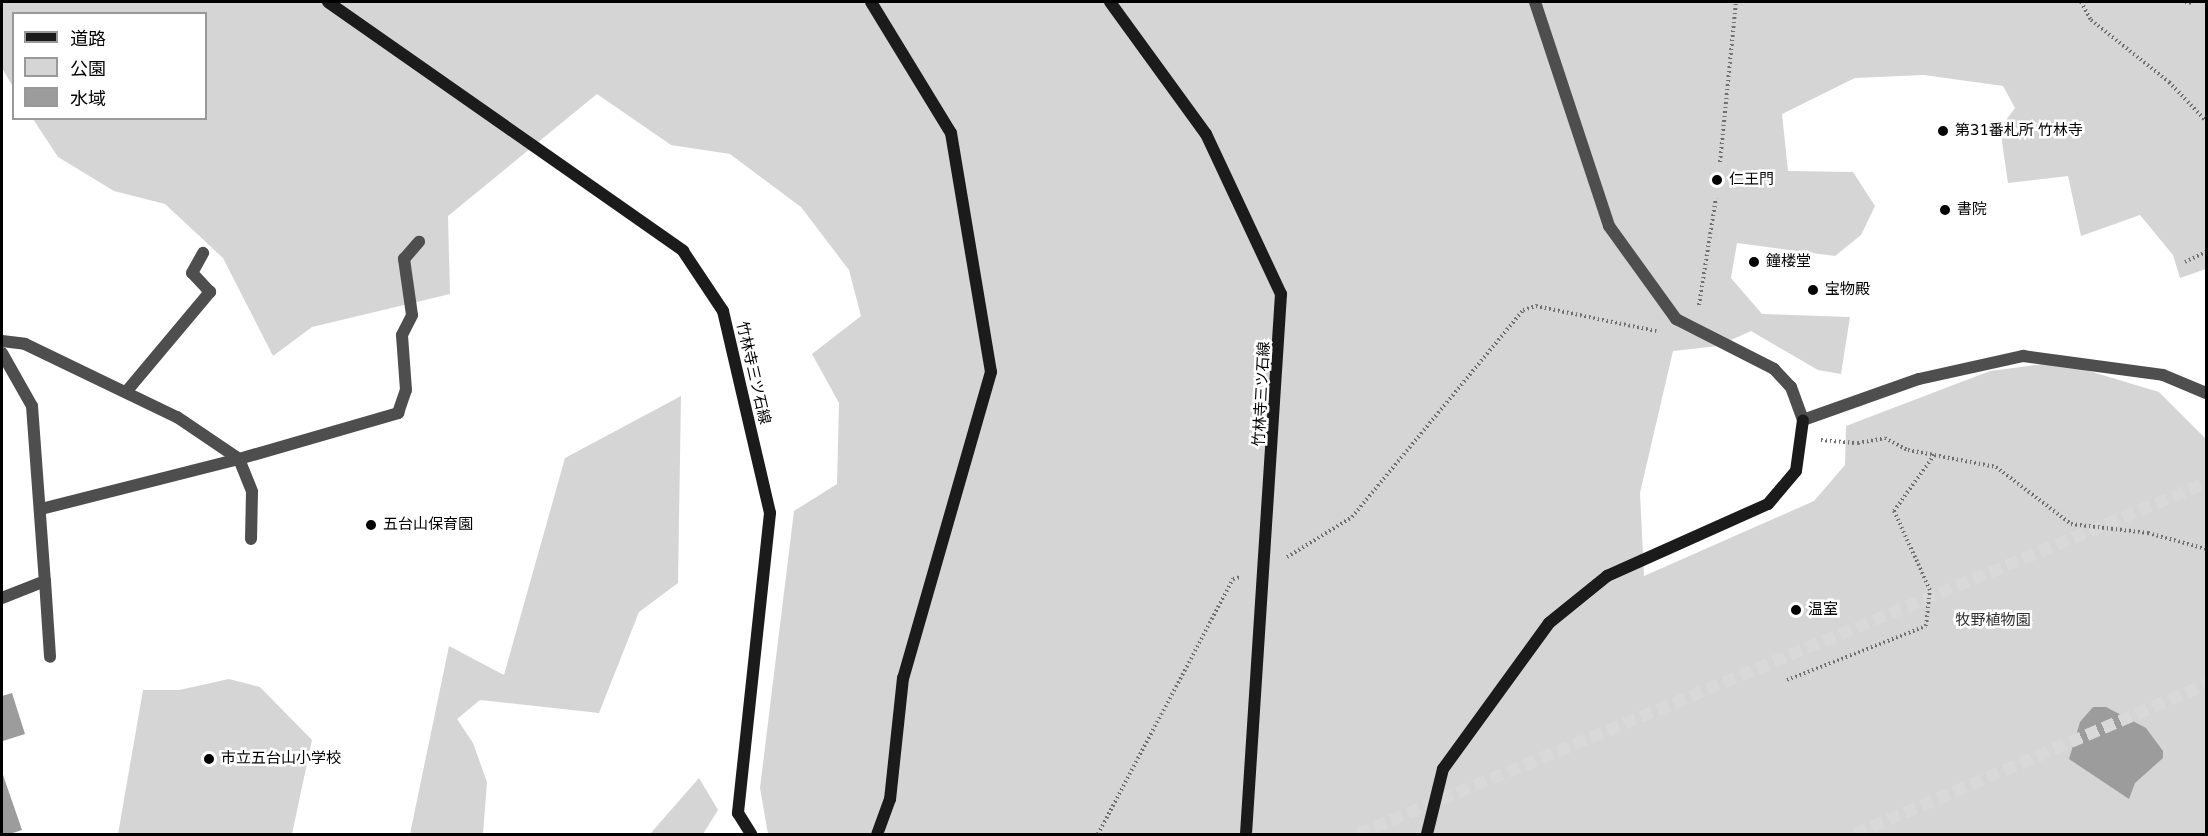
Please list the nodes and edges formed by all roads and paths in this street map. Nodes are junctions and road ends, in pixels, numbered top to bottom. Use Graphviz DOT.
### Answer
graph roads {
  1 [pos="328,2"];
  2 [pos="871,2"];
  3 [pos="1110,2"];
  4 [pos="1535,2"];
  5 [pos="1736,2"];
  6 [pos="2081,2"];
  7 [pos="2185,2"];
  8 [pos="2193,3"];
  9 [pos="2206,121"];
  10 [pos="1720,162"];
  11 [pos="1716,198"];
  12 [pos="419,242"];
  13 [pos="2206,252"];
  14 [pos="203,253"];
  15 [pos="2184,262"];
  16 [pos="1694,333"];
  17 [pos="2,341"];
  18 [pos="2,353"];
  19 [pos="126,392"];
  20 [pos="2206,393"];
  21 [pos="1803,420"];
  22 [pos="1805,439"];
  23 [pos="1935,454"];
  24 [pos="239,459"];
  25 [pos="41,509"];
  26 [pos="251,539"];
  27 [pos="2206,549"];
  28 [pos="1263,571"];
  29 [pos="45,581"];
  30 [pos="2,598"];
  31 [pos="50,657"];
  32 [pos="1787,680"];
  33 [pos="751,834"];
  34 [pos="877,834"];
  35 [pos="1098,834"];
  36 [pos="1246,834"];
  37 [pos="1427,834"];
  1 -- 33 [label="main road, 竹林寺三ツ石線"];
  2 -- 34 [label="main road"];
  3 -- 28 [label="main road, 竹林寺三ツ石線"];
  4 -- 16 [label="street"];
  5 -- 10 [label="path"];
  6 -- 9 [label="path"];
  7 -- 8 [label="path"];
  11 -- 16 [label="path"];
  12 -- 24 [label="street"];
  13 -- 15 [label="path"];
  14 -- 19 [label="street"];
  16 -- 21 [label="street"];
  16 -- 28 [label="path"];
  17 -- 19 [label="street"];
  18 -- 25 [label="street"];
  19 -- 24 [label="street"];
  20 -- 21 [label="street"];
  21 -- 22 [label="main road"];
  22 -- 23 [label="path"];
  22 -- 37 [label="main road"];
  23 -- 27 [label="path"];
  23 -- 32 [label="path"];
  24 -- 25 [label="street"];
  24 -- 26 [label="street"];
  25 -- 29 [label="street"];
  28 -- 35 [label="path"];
  28 -- 36 [label="main road, 竹林寺三ツ石線"];
  29 -- 30 [label="street"];
  29 -- 31 [label="street"];
}
